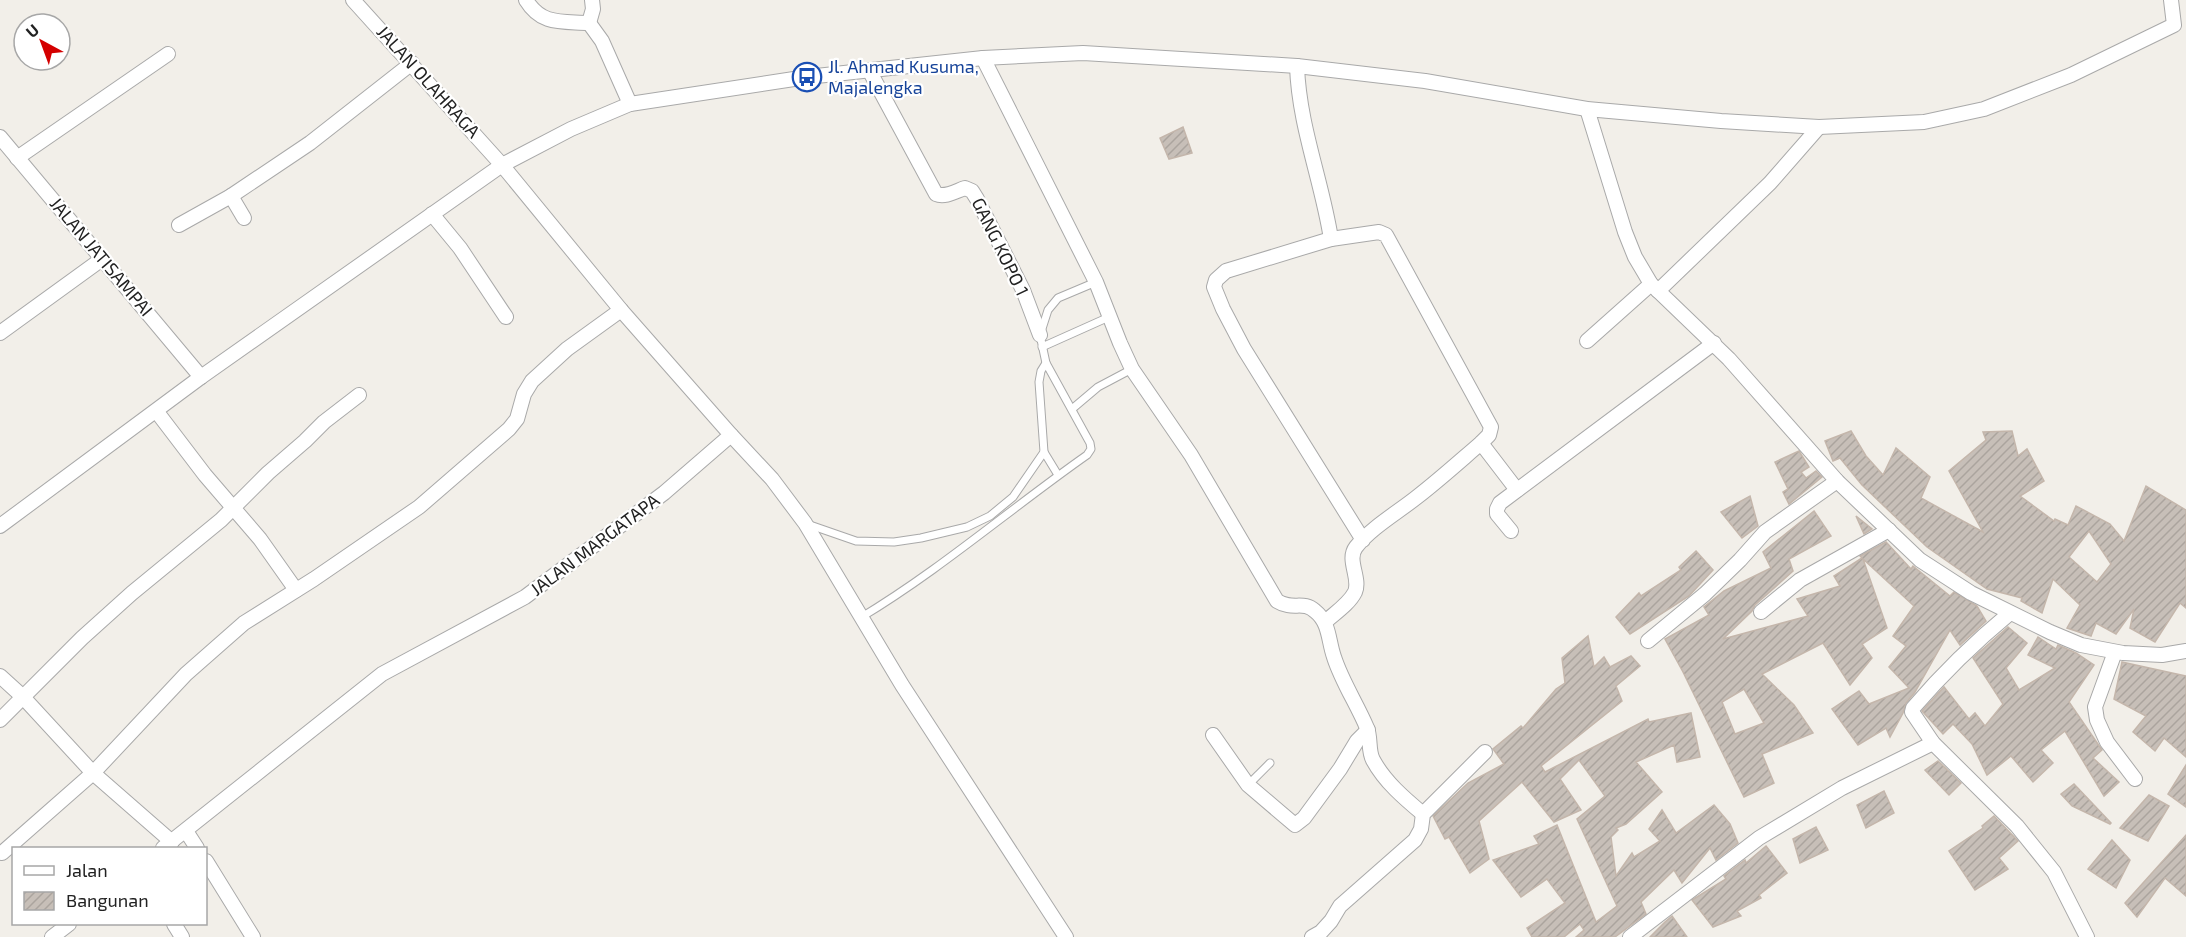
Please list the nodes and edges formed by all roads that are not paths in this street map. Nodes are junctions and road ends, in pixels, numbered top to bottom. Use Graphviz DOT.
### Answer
graph roads {
  1 [pos="353,0"];
  2 [pos="526,0"];
  3 [pos="592,0"];
  4 [pos="2170,0"];
  5 [pos="2180,22"];
  6 [pos="589,23"];
  7 [pos="168,54"];
  8 [pos="983,58"];
  9 [pos="412,63"];
  10 [pos="1297,66"];
  11 [pos="869,70"];
  12 [pos="630,104"];
  13 [pos="1587,109"];
  14 [pos="1819,127"];
  15 [pos="0,137"];
  16 [pos="18,158"];
  17 [pos="502,165"];
  18 [pos="231,196"];
  19 [pos="432,214"];
  20 [pos="244,218"];
  21 [pos="179,225"];
  22 [pos="1331,239"];
  23 [pos="102,259"];
  24 [pos="1096,282"];
  25 [pos="1655,287"];
  26 [pos="621,310"];
  27 [pos="506,317"];
  28 [pos="1109,317"];
  29 [pos="0,333"];
  30 [pos="1041,341"];
  31 [pos="1587,341"];
  32 [pos="1714,343"];
  33 [pos="1046,363"];
  34 [pos="1132,369"];
  35 [pos="201,377"];
  36 [pos="359,395"];
  37 [pos="1072,409"];
  38 [pos="157,412"];
  39 [pos="731,435"];
  40 [pos="1481,443"];
  41 [pos="1044,452"];
  42 [pos="1058,475"];
  43 [pos="1837,481"];
  44 [pos="1518,490"];
  45 [pos="233,507"];
  46 [pos="805,523"];
  47 [pos="0,526"];
  48 [pos="1889,530"];
  49 [pos="1511,531"];
  50 [pos="1363,540"];
  51 [pos="296,590"];
  52 [pos="1761,612"];
  53 [pos="2010,613"];
  54 [pos="860,618"];
  55 [pos="1325,622"];
  56 [pos="1648,641"];
  57 [pos="2186,651"];
  58 [pos="2115,652"];
  59 [pos="0,676"];
  60 [pos="22,696"];
  61 [pos="0,720"];
  62 [pos="1368,730"];
  63 [pos="1213,735"];
  64 [pos="1933,742"];
  65 [pos="1485,752"];
  66 [pos="1270,763"];
  67 [pos="93,773"];
  68 [pos="2134,779"];
  69 [pos="1248,784"];
  70 [pos="1423,814"];
  71 [pos="186,831"];
  72 [pos="167,845"];
  73 [pos="196,847"];
  74 [pos="2,853"];
  75 [pos="207,863"];
  76 [pos="68,925"];
  77 [pos="52,937"];
  78 [pos="253,937"];
  79 [pos="1066,937"];
  80 [pos="1312,937"];
  81 [pos="1630,937"];
  82 [pos="2087,937"];
  1 -- 9 [label="street, JALAN OLAHRAGA"];
  2 -- 6 [label="street"];
  3 -- 6 [label="street"];
  4 -- 5 [label="street"];
  5 -- 14 [label="street"];
  6 -- 12 [label="street"];
  7 -- 16 [label="street"];
  8 -- 10 [label="street"];
  8 -- 11 [label="street"];
  8 -- 24 [label="street"];
  9 -- 17 [label="street, JALAN OLAHRAGA"];
  9 -- 18 [label="street"];
  10 -- 13 [label="street"];
  10 -- 22 [label="street"];
  11 -- 12 [label="street"];
  11 -- 30 [label="street, GANG KOPO 1"];
  12 -- 17 [label="street"];
  13 -- 14 [label="street"];
  13 -- 25 [label="street"];
  14 -- 25 [label="street"];
  15 -- 16 [label="street, JALAN JATISAMPAI"];
  16 -- 23 [label="street, JALAN JATISAMPAI"];
  17 -- 19 [label="street"];
  17 -- 26 [label="street"];
  18 -- 20 [label="street"];
  18 -- 21 [label="street"];
  19 -- 27 [label="street"];
  19 -- 35 [label="street"];
  22 -- 40 [label="street"];
  22 -- 50 [label="street"];
  23 -- 29 [label="street"];
  23 -- 35 [label="street, JALAN JATISAMPAI"];
  24 -- 28 [label="street"];
  24 -- 30 [label="lane"];
  25 -- 31 [label="street"];
  25 -- 32 [label="street"];
  26 -- 39 [label="street"];
  26 -- 51 [label="street"];
  28 -- 30 [label="lane"];
  28 -- 34 [label="street"];
  30 -- 33 [label="lane"];
  32 -- 43 [label="street"];
  32 -- 44 [label="street"];
  33 -- 37 [label="lane"];
  33 -- 41 [label="lane"];
  34 -- 37 [label="lane"];
  34 -- 55 [label="street"];
  35 -- 38 [label="street"];
  36 -- 45 [label="street"];
  37 -- 42 [label="lane"];
  38 -- 45 [label="street"];
  38 -- 47 [label="street"];
  39 -- 46 [label="street"];
  39 -- 71 [label="street, JALAN MARGATAPA"];
  40 -- 44 [label="street"];
  40 -- 50 [label="street"];
  41 -- 42 [label="lane"];
  41 -- 46 [label="lane"];
  42 -- 54 [label="lane"];
  43 -- 48 [label="street"];
  43 -- 56 [label="street"];
  44 -- 49 [label="street"];
  45 -- 51 [label="street"];
  45 -- 60 [label="street"];
  46 -- 54 [label="street"];
  48 -- 52 [label="street"];
  48 -- 53 [label="street"];
  50 -- 55 [label="street"];
  51 -- 67 [label="street"];
  53 -- 58 [label="street"];
  53 -- 64 [label="street"];
  54 -- 79 [label="street"];
  55 -- 62 [label="street"];
  57 -- 58 [label="street"];
  58 -- 68 [label="street"];
  59 -- 60 [label="street"];
  60 -- 61 [label="street"];
  60 -- 67 [label="street"];
  62 -- 69 [label="street"];
  62 -- 70 [label="street"];
  63 -- 69 [label="street"];
  64 -- 81 [label="street"];
  64 -- 82 [label="street"];
  65 -- 70 [label="street"];
  66 -- 69 [label="lane"];
  67 -- 72 [label="street"];
  67 -- 74 [label="street"];
  70 -- 80 [label="street"];
  71 -- 72 [label="street, JALAN MARGATAPA"];
  71 -- 73 [label="street"];
  75 -- 78 [label="street"];
  76 -- 77 [label="street"];
}
